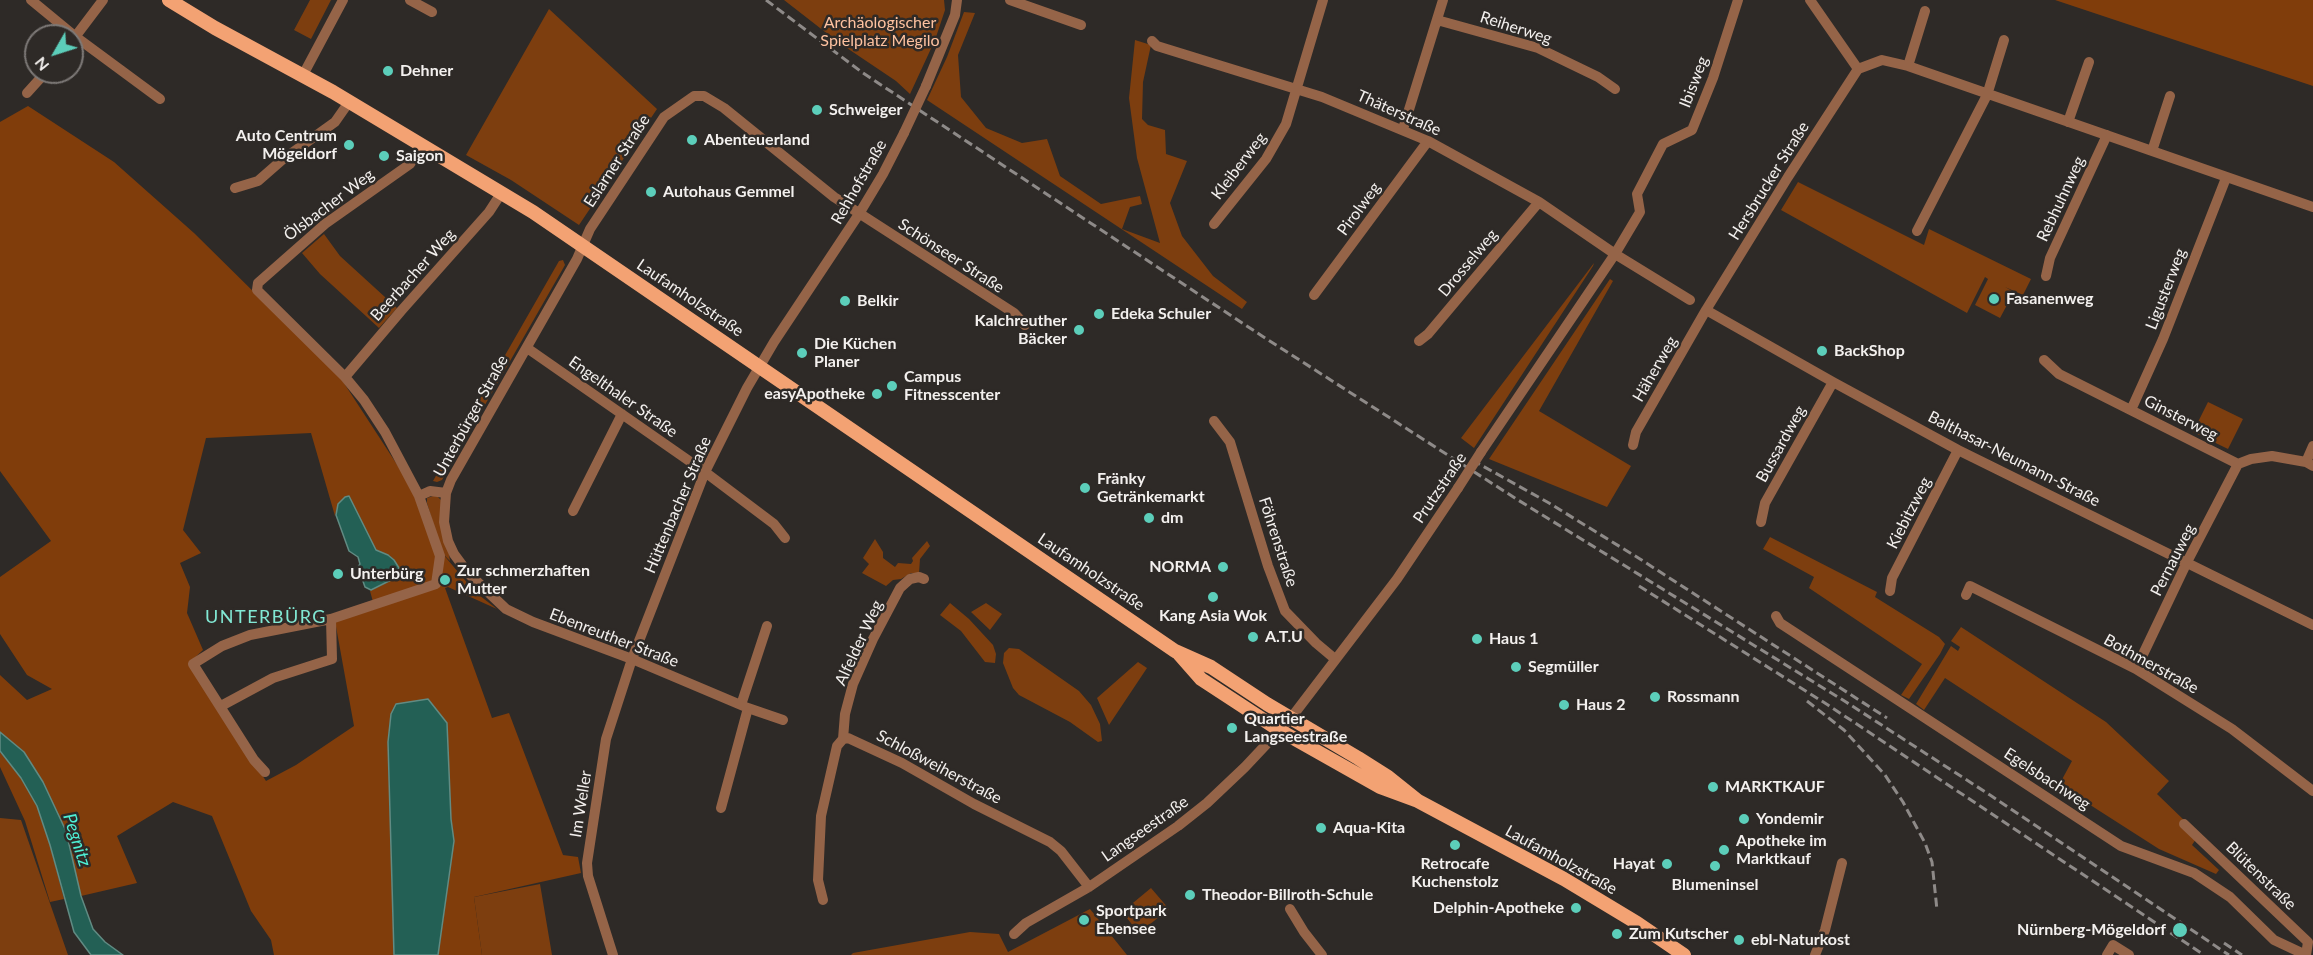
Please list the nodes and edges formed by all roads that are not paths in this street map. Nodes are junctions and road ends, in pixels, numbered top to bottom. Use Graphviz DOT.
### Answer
graph roads {
  1 [pos="31,0"];
  2 [pos="103,0"];
  3 [pos="169,0"];
  4 [pos="343,0"];
  5 [pos="410,0"];
  6 [pos="957,0"];
  7 [pos="1010,0"];
  8 [pos="1323,0"];
  9 [pos="1443,0"];
  10 [pos="1738,0"];
  11 [pos="1810,0"];
  12 [pos="1925,11"];
  13 [pos="432,12"];
  14 [pos="1437,20"];
  15 [pos="57,24"];
  16 [pos="1081,25"];
  17 [pos="84,26"];
  18 [pos="2004,40"];
  19 [pos="1152,41"];
  20 [pos="84,46"];
  21 [pos="2089,62"];
  22 [pos="1908,66"];
  23 [pos="1858,69"];
  24 [pos="303,75"];
  25 [pos="35,84"];
  26 [pos="1615,89"];
  27 [pos="1297,90"];
  28 [pos="27,93"];
  29 [pos="1987,95"];
  30 [pos="2170,96"];
  31 [pos="160,99"];
  32 [pos="349,102"];
  33 [pos="2068,122"];
  34 [pos="1402,129"];
  35 [pos="2107,135"];
  36 [pos="1428,141"];
  37 [pos="423,145"];
  38 [pos="2152,151"];
  39 [pos="2226,178"];
  40 [pos="235,188"];
  41 [pos="502,192"];
  42 [pos="1539,202"];
  43 [pos="2313,207"];
  44 [pos="859,214"];
  45 [pos="1214,224"];
  46 [pos="1917,231"];
  47 [pos="583,244"];
  48 [pos="1615,254"];
  49 [pos="2046,276"];
  50 [pos="1314,295"];
  51 [pos="1690,300"];
  52 [pos="1706,310"];
  53 [pos="1025,326"];
  54 [pos="1419,341"];
  55 [pos="527,348"];
  56 [pos="2044,360"];
  57 [pos="760,365"];
  58 [pos="345,377"];
  59 [pos="1833,382"];
  60 [pos="2131,410"];
  61 [pos="622,414"];
  62 [pos="1214,421"];
  63 [pos="1633,445"];
  64 [pos="2313,446"];
  65 [pos="1958,450"];
  66 [pos="2238,464"];
  67 [pos="2310,464"];
  68 [pos="705,472"];
  69 [pos="446,493"];
  70 [pos="419,496"];
  71 [pos="573,510"];
  72 [pos="1761,522"];
  73 [pos="785,538"];
  74 [pos="2187,562"];
  75 [pos="924,579"];
  76 [pos="1890,591"];
  77 [pos="1966,595"];
  78 [pos="1776,616"];
  79 [pos="331,619"];
  80 [pos="2313,625"];
  81 [pos="767,626"];
  82 [pos="1176,651"];
  83 [pos="632,659"];
  84 [pos="1335,659"];
  85 [pos="2136,669"];
  86 [pos="220,705"];
  87 [pos="744,707"];
  88 [pos="1291,718"];
  89 [pos="783,720"];
  90 [pos="1278,730"];
  91 [pos="843,739"];
  92 [pos="265,772"];
  93 [pos="2313,791"];
  94 [pos="1418,801"];
  95 [pos="722,808"];
  96 [pos="2184,824"];
  97 [pos="1842,863"];
  98 [pos="1089,887"];
  99 [pos="823,900"];
  100 [pos="1290,909"];
  101 [pos="1014,934"];
  102 [pos="613,955"];
  103 [pos="1322,955"];
  104 [pos="1684,955"];
  105 [pos="1815,955"];
  106 [pos="2107,955"];
  107 [pos="2129,955"];
  108 [pos="2306,955"];
  1 -- 15 [label="street"];
  2 -- 17 [label="street"];
  3 -- 24 [label="main road, Laufamholzstraße"];
  4 -- 24 [label="street"];
  5 -- 13 [label="street"];
  6 -- 44 [label="street, Rehhofstraße, bridge"];
  7 -- 16 [label="street"];
  8 -- 27 [label="street, Kleiberweg"];
  9 -- 14 [label="street"];
  10 -- 48 [label="street, Ibisweg"];
  11 -- 23 [label="street"];
  12 -- 22 [label="street"];
  14 -- 26 [label="street, Reiherweg"];
  14 -- 34 [label="street"];
  18 -- 29 [label="street"];
  19 -- 27 [label="street, Thäterstraße"];
  20 -- 31 [label="street"];
  21 -- 33 [label="street"];
  22 -- 23 [label="street"];
  22 -- 29 [label="street"];
  23 -- 52 [label="street, Hersbrucker Straße"];
  24 -- 32 [label="main road, Laufamholzstraße"];
  25 -- 28 [label="street"];
  27 -- 34 [label="street, Thäterstraße"];
  27 -- 45 [label="street, Kleiberweg"];
  29 -- 33 [label="street"];
  29 -- 46 [label="street"];
  30 -- 38 [label="street"];
  32 -- 37 [label="main road, Laufamholzstraße"];
  32 -- 40 [label="street"];
  33 -- 35 [label="street"];
  34 -- 36 [label="street, Thäterstraße"];
  35 -- 38 [label="street"];
  35 -- 49 [label="street, Rebhuhnweg"];
  36 -- 42 [label="street, Thäterstraße"];
  36 -- 50 [label="street, Pirolweg"];
  37 -- 41 [label="main road, Laufamholzstraße"];
  37 -- 58 [label="street, Ölsbacher Weg"];
  38 -- 39 [label="street"];
  39 -- 43 [label="street"];
  39 -- 60 [label="street, Ligusterweg"];
  41 -- 47 [label="main road, Laufamholzstraße"];
  41 -- 58 [label="street, Beerbacher Weg"];
  42 -- 48 [label="street, Thäterstraße"];
  42 -- 54 [label="street, Drosselweg"];
  44 -- 47 [label="street, Eslarner Straße"];
  44 -- 53 [label="street, Schönseer Straße"];
  44 -- 57 [label="street, Rehhofstraße"];
  47 -- 55 [label="street, Unterbürger Straße"];
  47 -- 57 [label="main road, Laufamholzstraße"];
  48 -- 51 [label="street"];
  48 -- 84 [label="street, Prutzstraße, bridge"];
  52 -- 59 [label="street, Balthasar-Neumann-Straße"];
  52 -- 63 [label="street, Häherweg"];
  55 -- 61 [label="street, Engelthaler Straße"];
  55 -- 69 [label="street, Unterbürger Straße"];
  56 -- 60 [label="street, Ginsterweg"];
  57 -- 68 [label="street, Hüttenbacher Straße"];
  57 -- 82 [label="main road, Laufamholzstraße"];
  58 -- 70 [label="street"];
  59 -- 65 [label="street, Balthasar-Neumann-Straße"];
  59 -- 72 [label="street, Bussardweg"];
  60 -- 66 [label="street, Ginsterweg"];
  61 -- 68 [label="street, Engelthaler Straße"];
  61 -- 71 [label="street"];
  62 -- 84 [label="street, Föhrenstraße"];
  64 -- 67 [label="street"];
  65 -- 74 [label="street, Balthasar-Neumann-Straße"];
  65 -- 76 [label="street, Kiebitzweg"];
  66 -- 67 [label="street"];
  66 -- 74 [label="street, Pernauweg"];
  68 -- 73 [label="street, Engelthaler Straße"];
  68 -- 83 [label="street, Hüttenbacher Straße"];
  69 -- 70 [label="street, Unterbürger Straße"];
  69 -- 83 [label="street, Ebenreuther Straße"];
  70 -- 79 [label="street"];
  74 -- 80 [label="street, Balthasar-Neumann-Straße"];
  74 -- 85 [label="street, Pernauweg"];
  75 -- 91 [label="street, Alfelder Weg"];
  77 -- 85 [label="street, Bothmerstraße"];
  78 -- 108 [label="street, Egelsbachweg"];
  79 -- 86 [label="street"];
  79 -- 86 [label="street"];
  81 -- 87 [label="street"];
  82 -- 88 [label="main road, Laufamholzstraße"];
  82 -- 90 [label="main road, Laufamholzstraße"];
  83 -- 87 [label="street, Ebenreuther Straße"];
  83 -- 102 [label="street, Im Weller"];
  84 -- 88 [label="street, Prutzstraße"];
  85 -- 93 [label="street, Bothmerstraße"];
  86 -- 92 [label="street"];
  87 -- 89 [label="street, Ebenreuther Straße"];
  87 -- 95 [label="street"];
  88 -- 90 [label="street, Prutzstraße"];
  88 -- 94 [label="main road, Laufamholzstraße"];
  90 -- 94 [label="main road, Laufamholzstraße"];
  90 -- 98 [label="street, Langseestraße"];
  91 -- 98 [label="street, Schloßweiherstraße"];
  91 -- 99 [label="street"];
  94 -- 104 [label="main road, Laufamholzstraße"];
  96 -- 108 [label="street, Blütenstraße"];
  97 -- 105 [label="street"];
  98 -- 101 [label="street, Langseestraße"];
  100 -- 103 [label="street"];
  106 -- 107 [label="street"];
}
